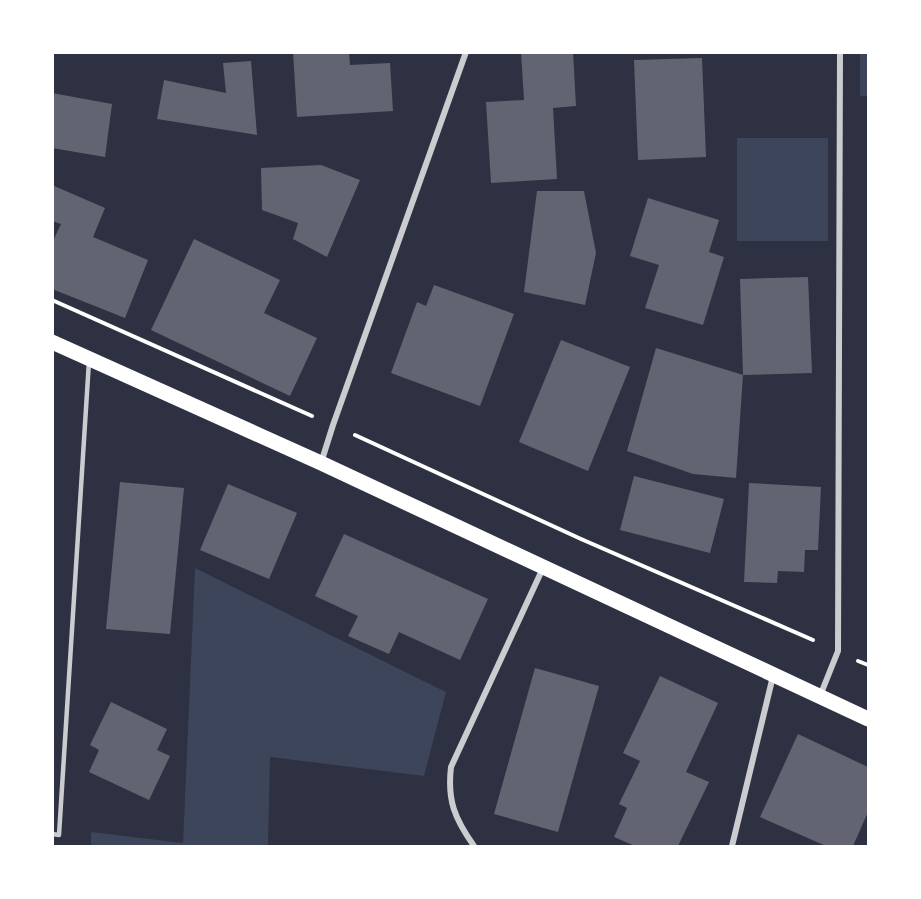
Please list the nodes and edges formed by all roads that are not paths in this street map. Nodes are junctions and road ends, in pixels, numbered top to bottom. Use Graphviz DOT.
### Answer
graph roads {
  1 [pos="466,52"];
  2 [pos="840,52"];
  3 [pos="52,342"];
  4 [pos="90,358"];
  5 [pos="321,463"];
  6 [pos="543,568"];
  7 [pos="773,675"];
  8 [pos="819,696"];
  9 [pos="868,719"];
  10 [pos="52,834"];
  11 [pos="474,846"];
  12 [pos="732,846"];
  1 -- 5 [label="street"];
  2 -- 8 [label="street"];
  3 -- 4 [label="main road"];
  4 -- 5 [label="main road"];
  4 -- 10 [label="lane"];
  5 -- 6 [label="main road"];
  6 -- 7 [label="main road"];
  6 -- 11 [label="street"];
  7 -- 8 [label="main road"];
  7 -- 12 [label="street"];
  8 -- 9 [label="main road"];
}
